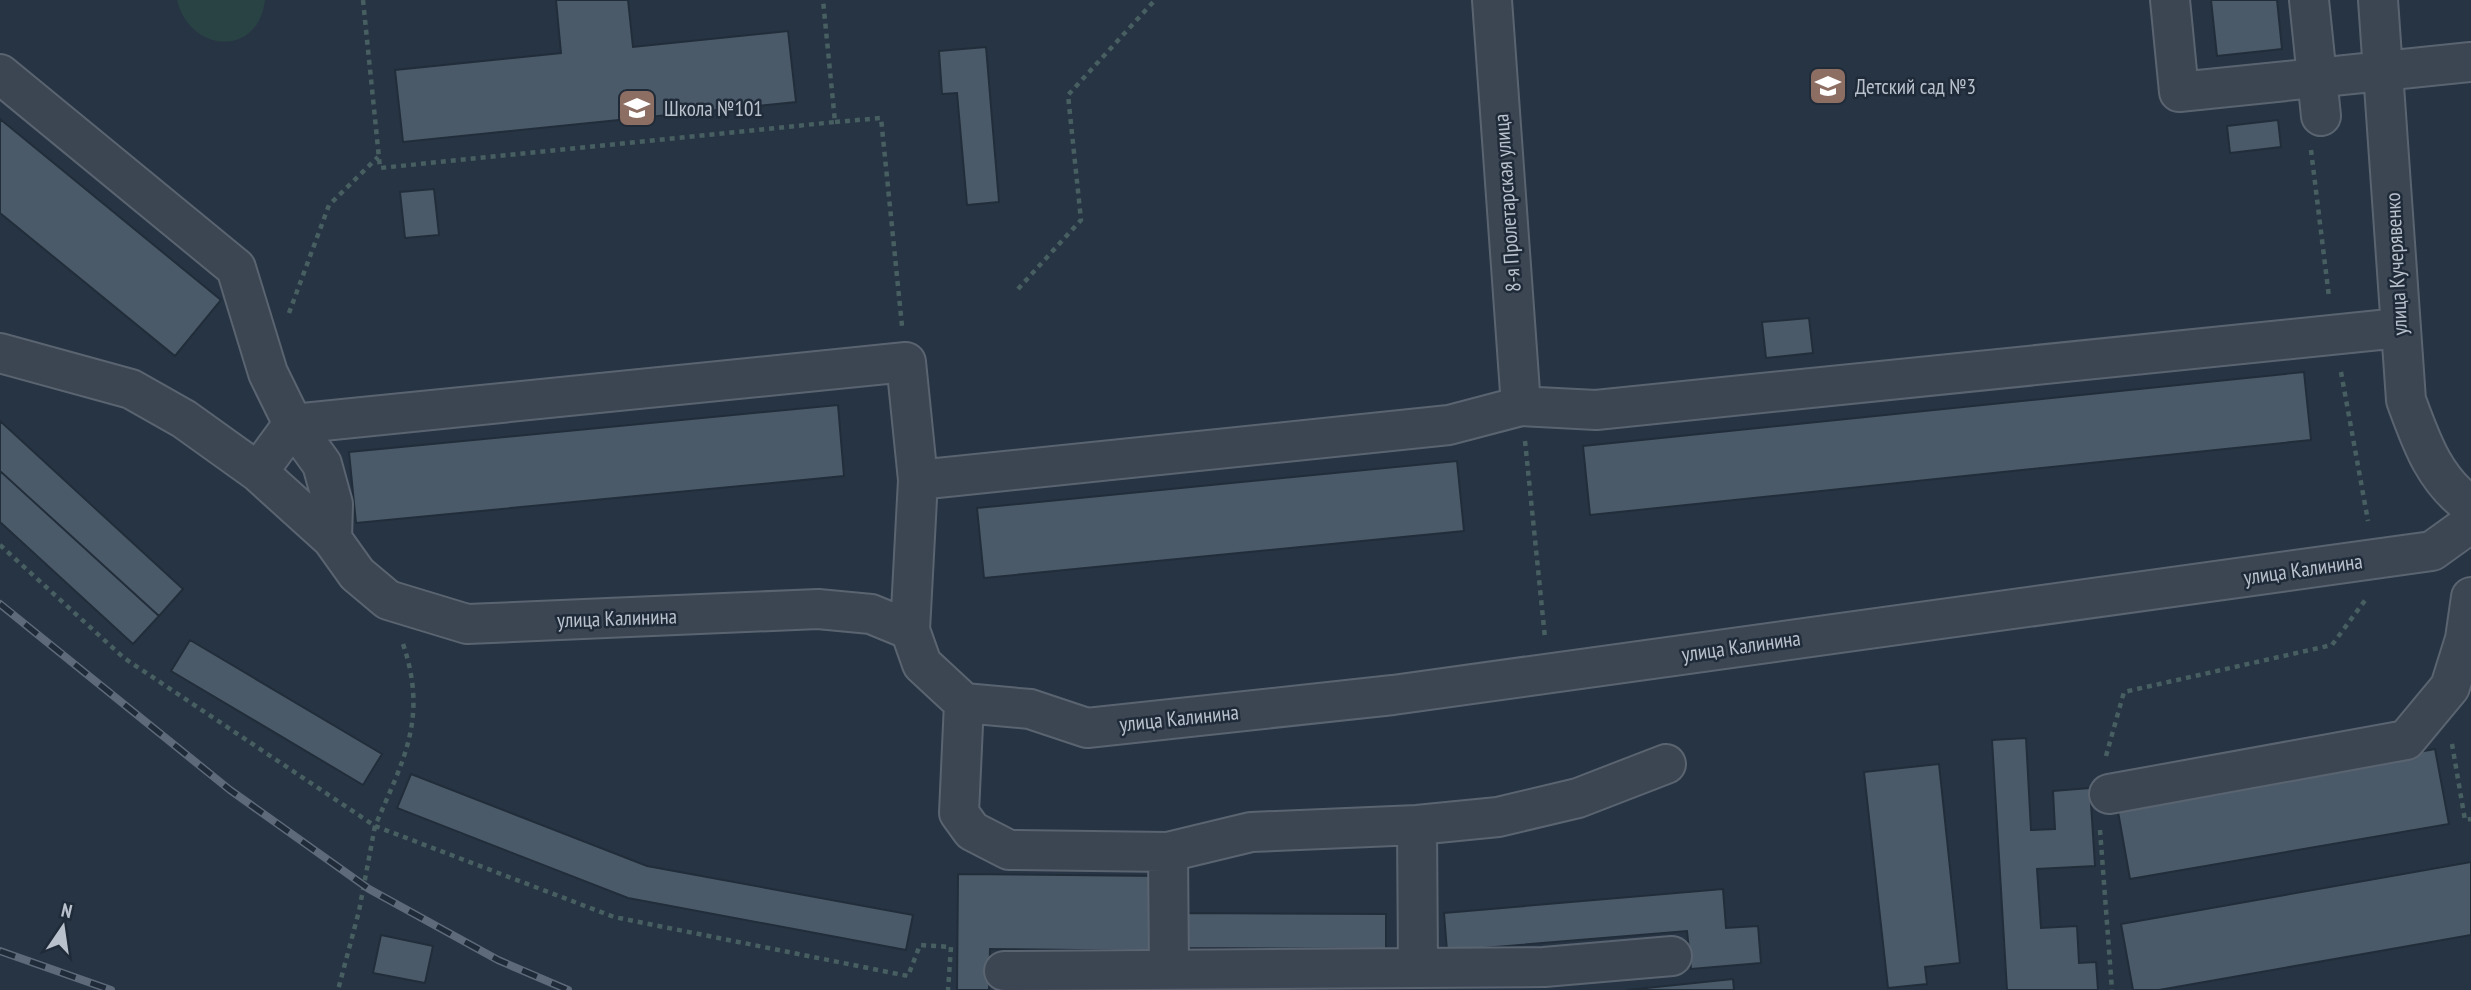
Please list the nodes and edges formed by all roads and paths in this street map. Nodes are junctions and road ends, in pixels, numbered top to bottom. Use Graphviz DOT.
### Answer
graph roads {
  1 [pos="363,0"];
  2 [pos="823,0"];
  3 [pos="1155,0"];
  4 [pos="1492,0"];
  5 [pos="2170,0"];
  6 [pos="2309,0"];
  7 [pos="2378,0"];
  8 [pos="2471,62"];
  9 [pos="2385,71"];
  10 [pos="0,74"];
  11 [pos="2317,78"];
  12 [pos="835,122"];
  13 [pos="2316,132"];
  14 [pos="379,157"];
  15 [pos="1018,289"];
  16 [pos="2399,328"];
  17 [pos="2333,334"];
  18 [pos="0,353"];
  19 [pos="906,362"];
  20 [pos="268,373"];
  21 [pos="1521,406"];
  22 [pos="293,424"];
  23 [pos="258,472"];
  24 [pos="918,480"];
  25 [pos="2471,506"];
  26 [pos="2471,523"];
  27 [pos="332,539"];
  28 [pos="0,545"];
  29 [pos="2375,559"];
  30 [pos="2471,597"];
  31 [pos="388,600"];
  32 [pos="910,630"];
  33 [pos="1549,672"];
  34 [pos="964,703"];
  35 [pos="2406,740"];
  36 [pos="1666,764"];
  37 [pos="2104,795"];
  38 [pos="2471,818"];
  39 [pos="375,825"];
  40 [pos="1417,825"];
  41 [pos="1168,852"];
  42 [pos="1672,956"];
  43 [pos="1418,968"];
  44 [pos="1169,970"];
  45 [pos="1004,971"];
  46 [pos="338,990"];
  47 [pos="948,990"];
  48 [pos="2112,990"];
  1 -- 14 [label="path"];
  2 -- 12 [label="path"];
  3 -- 15 [label="path"];
  4 -- 21 [label="street, 8-я Пролетарская улица"];
  5 -- 11 [label="street"];
  6 -- 11 [label="street"];
  7 -- 9 [label="street, улица Кучерявенко"];
  8 -- 9 [label="street"];
  9 -- 11 [label="street"];
  9 -- 16 [label="street, улица Кучерявенко"];
  10 -- 20 [label="street"];
  11 -- 13 [label="street"];
  12 -- 14 [label="path"];
  12 -- 19 [label="path"];
  13 -- 17 [label="path"];
  14 -- 20 [label="path"];
  16 -- 17 [label="street"];
  16 -- 25 [label="street, улица Кучерявенко"];
  17 -- 21 [label="street"];
  17 -- 29 [label="path"];
  18 -- 23 [label="street, улица Калинина"];
  19 -- 22 [label="street"];
  19 -- 24 [label="street"];
  20 -- 22 [label="street"];
  21 -- 24 [label="street"];
  21 -- 33 [label="path"];
  22 -- 23 [label="street"];
  22 -- 27 [label="street"];
  23 -- 27 [label="street, улица Калинина"];
  24 -- 32 [label="street"];
  26 -- 29 [label="street, улица Калинина"];
  27 -- 31 [label="street, улица Калинина"];
  28 -- 39 [label="path"];
  29 -- 33 [label="street, улица Калинина"];
  29 -- 37 [label="path"];
  30 -- 35 [label="street"];
  31 -- 32 [label="street, улица Калинина"];
  31 -- 39 [label="path"];
  32 -- 34 [label="street"];
  33 -- 34 [label="street, улица Калинина"];
  34 -- 41 [label="street"];
  35 -- 37 [label="street"];
  35 -- 38 [label="path"];
  36 -- 40 [label="street"];
  37 -- 48 [label="path"];
  39 -- 46 [label="path"];
  39 -- 47 [label="path"];
  40 -- 41 [label="street"];
  40 -- 43 [label="street"];
  41 -- 44 [label="street"];
  42 -- 43 [label="street"];
  43 -- 44 [label="street"];
  44 -- 45 [label="street"];
}
